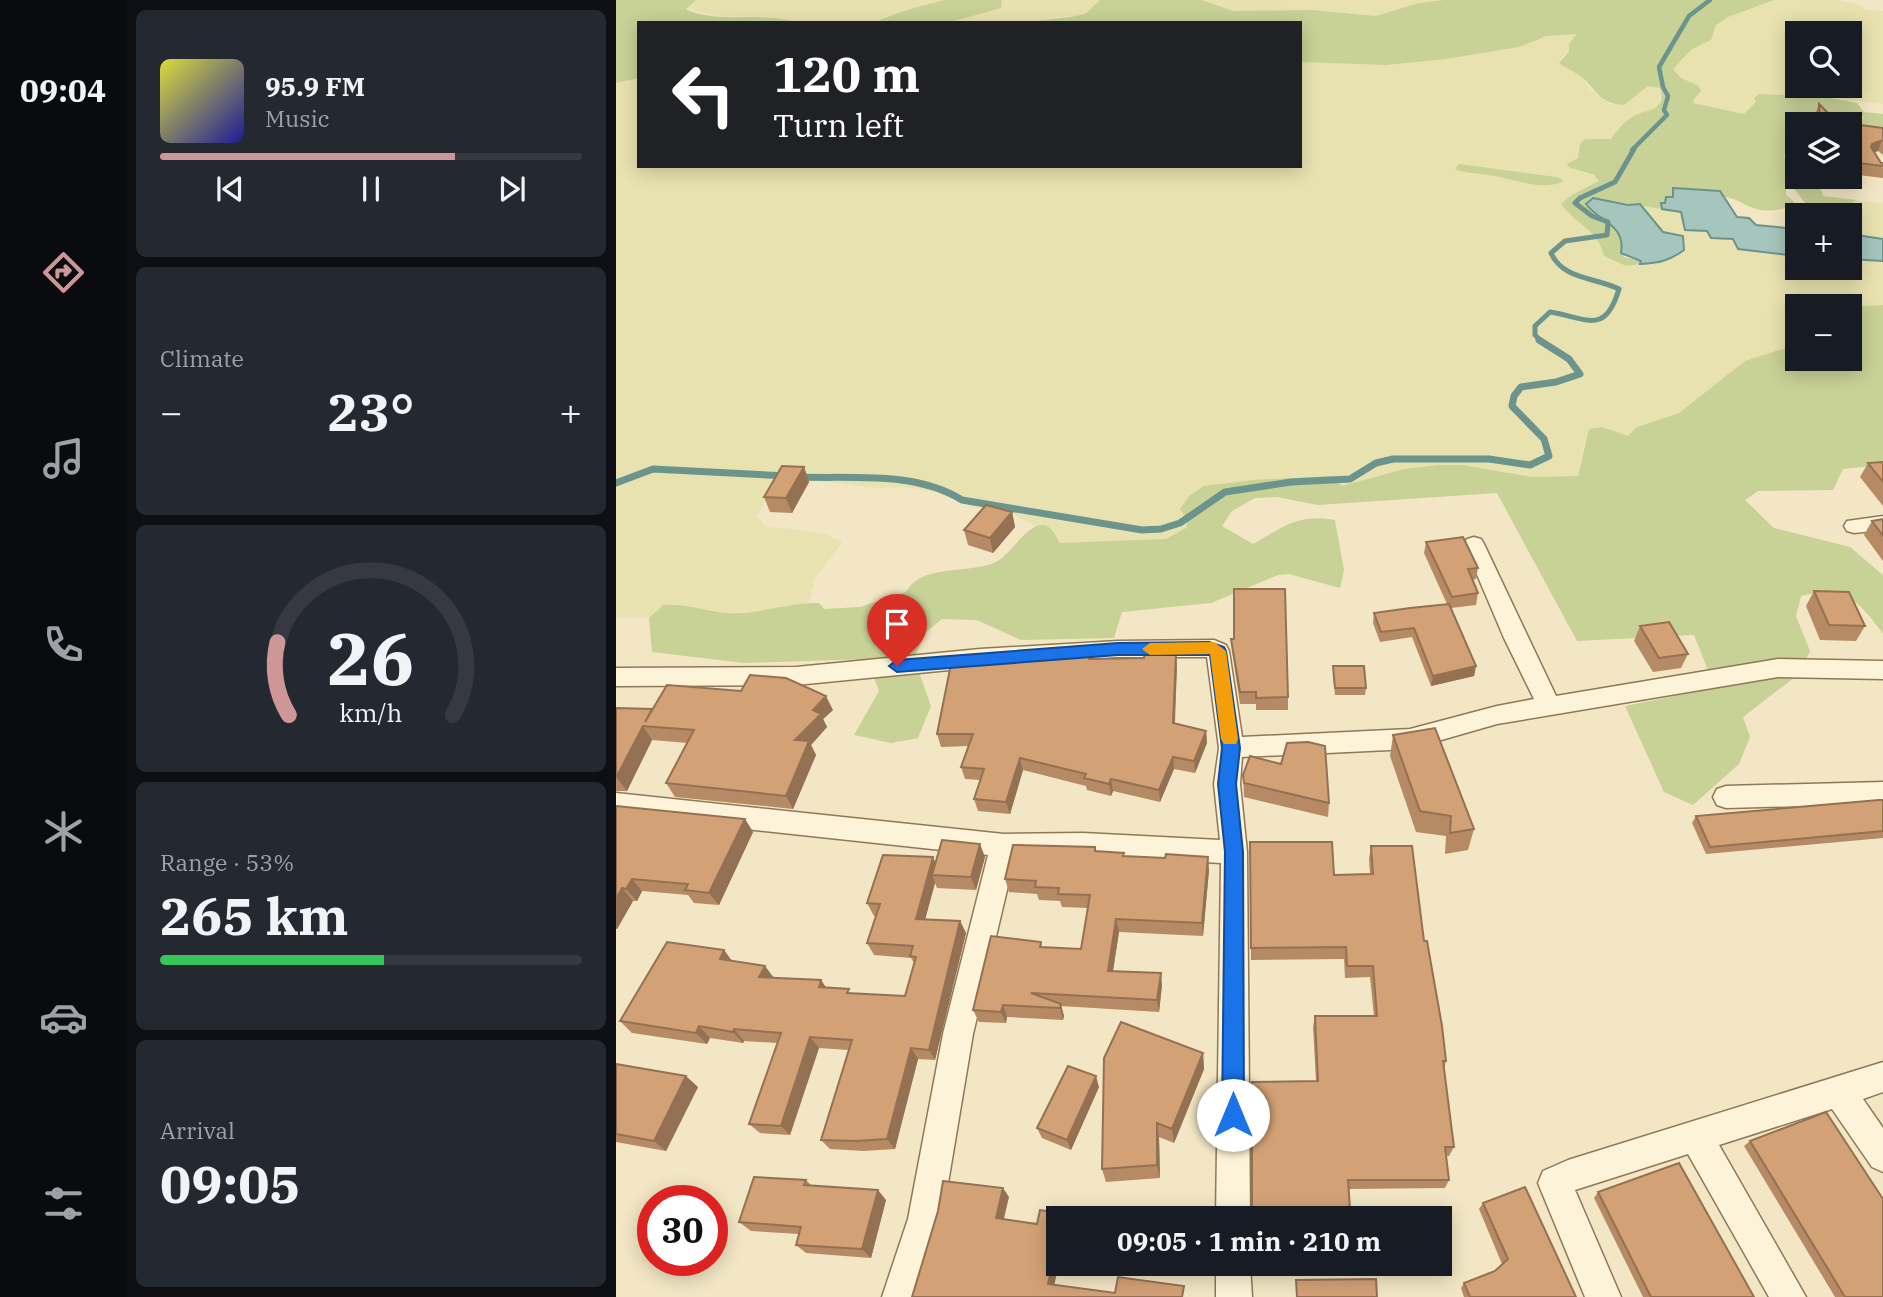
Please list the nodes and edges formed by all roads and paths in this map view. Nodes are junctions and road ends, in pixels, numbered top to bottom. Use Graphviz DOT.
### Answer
graph roads {
  1 [pos="1883,523"];
  2 [pos="1854,526"];
  3 [pos="1474,544"];
  4 [pos="1883,670"];
  5 [pos="616,677"];
  6 [pos="1549,706"];
  7 [pos="1231,748"];
  8 [pos="1883,793"];
  9 [pos="1726,797"];
  10 [pos="616,804"];
  11 [pos="1004,845"];
  12 [pos="1234,852"];
  13 [pos="1883,1077"];
  14 [pos="1839,1091"];
  15 [pos="1695,1135"];
  16 [pos="1883,1156"];
  17 [pos="1233,1206"];
  18 [pos="1234,1276"];
  19 [pos="900,1297"];
  20 [pos="1234,1297"];
  21 [pos="1603,1297"];
  22 [pos="1787,1297"];
  1 -- 2 [label="street"];
  3 -- 6 [label="street"];
  4 -- 6 [label="street"];
  5 -- 7 [label="street"];
  6 -- 7 [label="street"];
  7 -- 12 [label="street"];
  8 -- 9 [label="street"];
  10 -- 11 [label="street"];
  11 -- 12 [label="street"];
  11 -- 19 [label="street"];
  12 -- 17 [label="street"];
  13 -- 14 [label="street"];
  14 -- 15 [label="street"];
  14 -- 16 [label="street"];
  15 -- 21 [label="street"];
  15 -- 22 [label="street"];
  18 -- 20 [label="street"];
}
